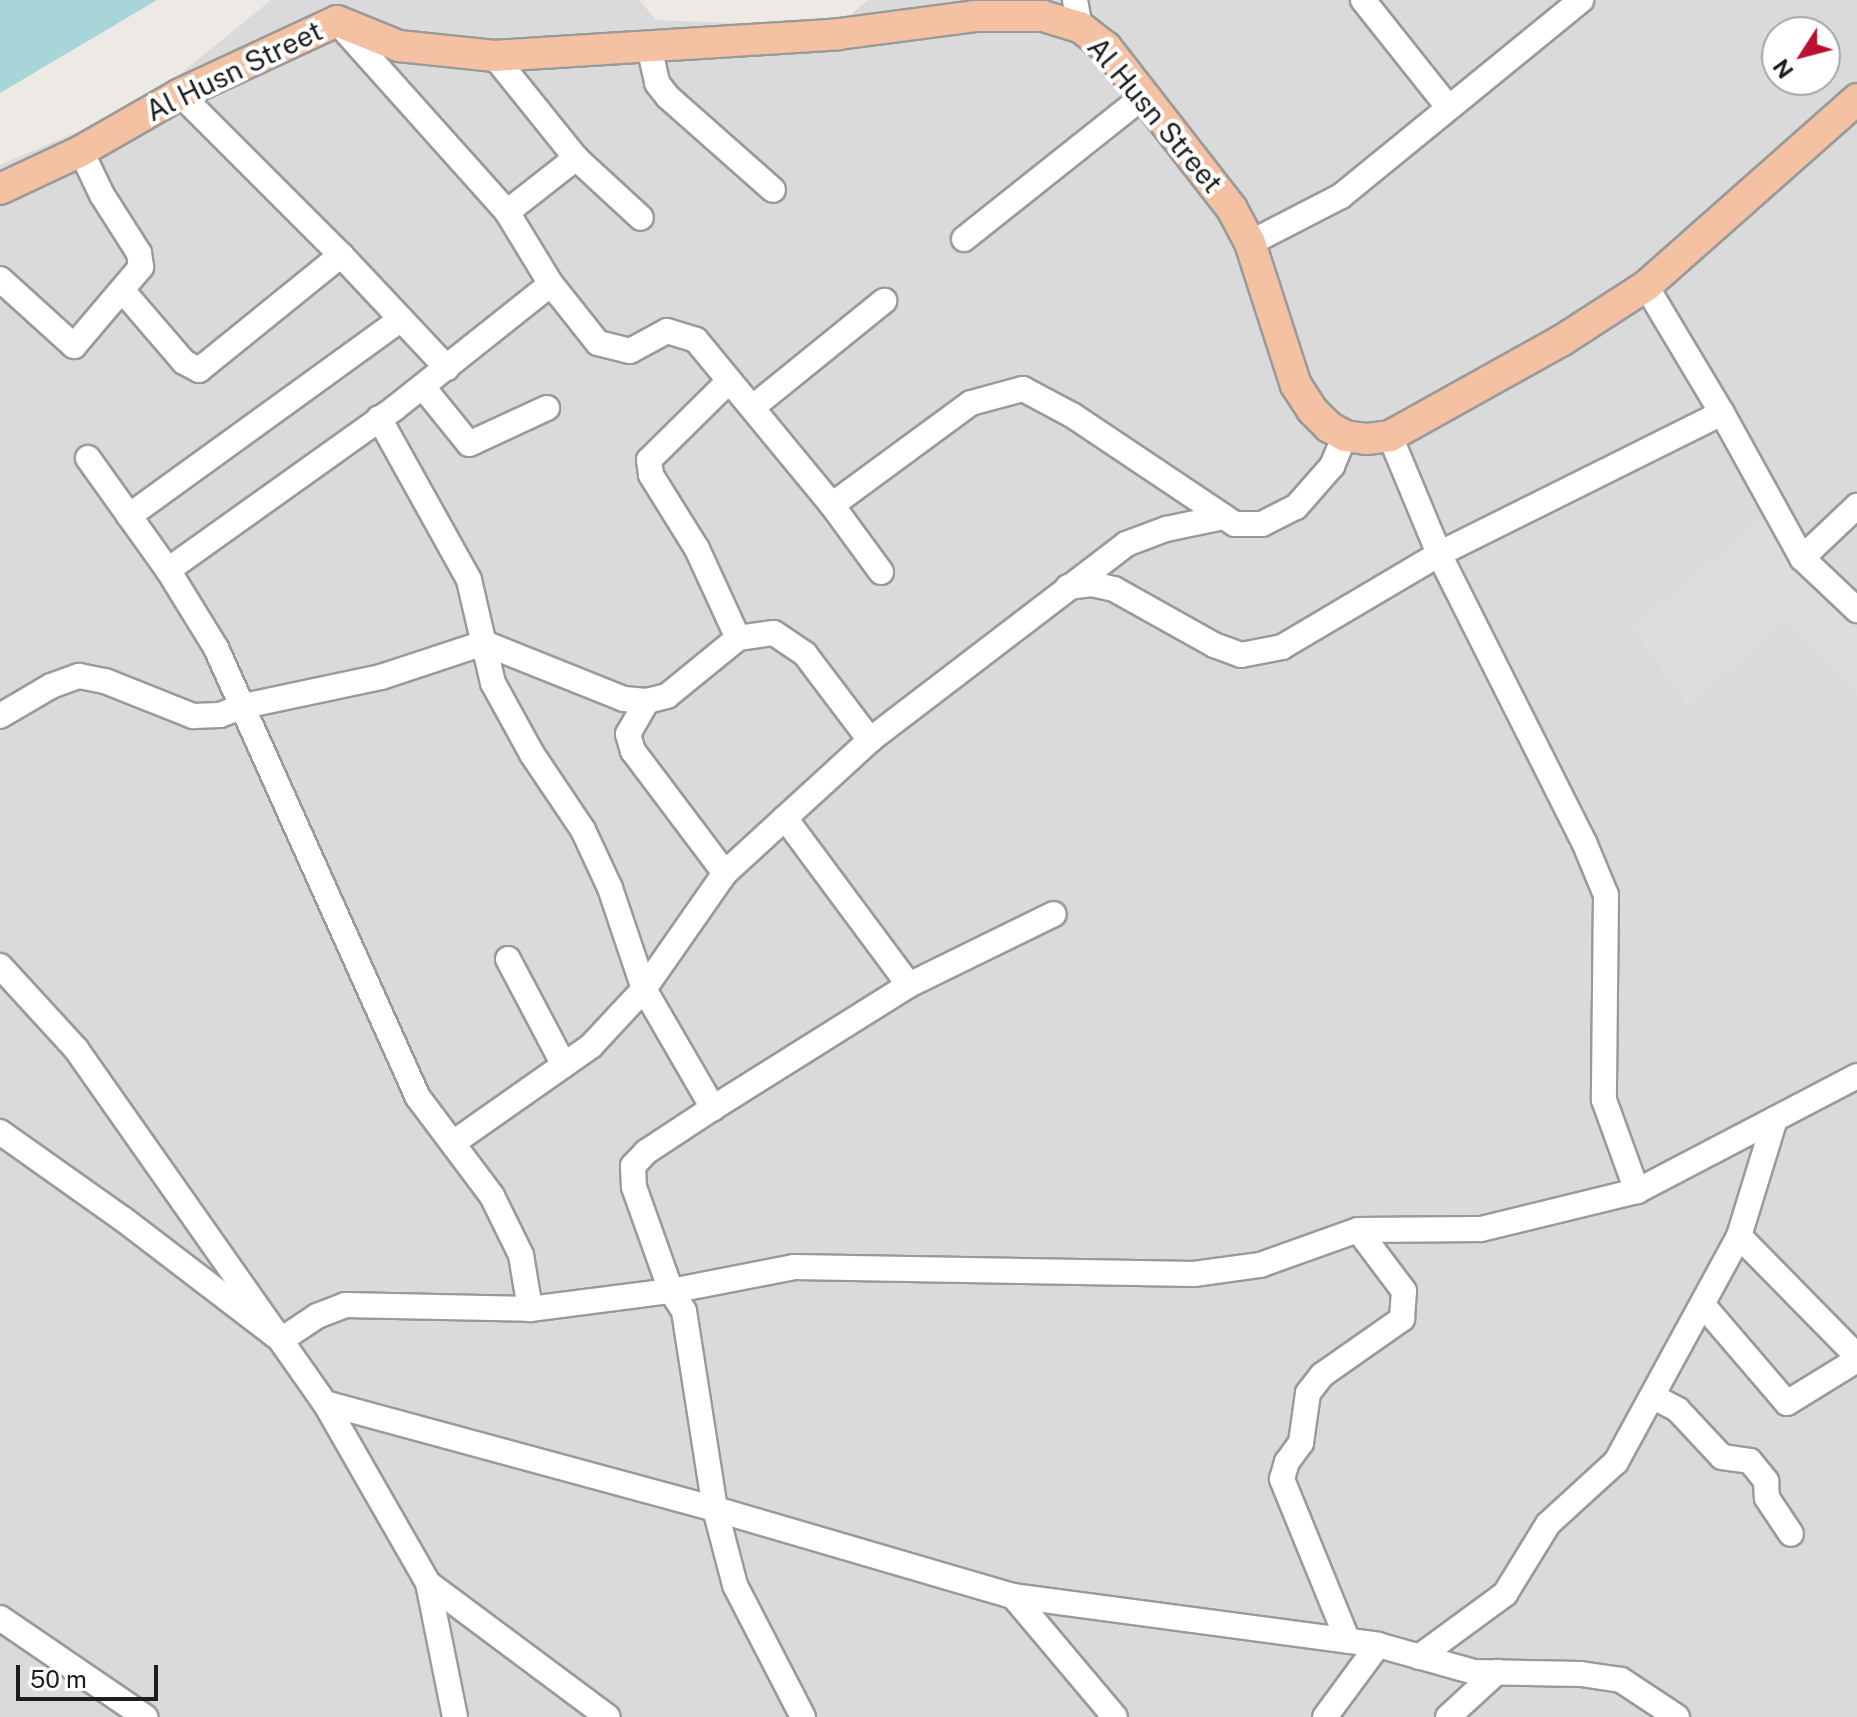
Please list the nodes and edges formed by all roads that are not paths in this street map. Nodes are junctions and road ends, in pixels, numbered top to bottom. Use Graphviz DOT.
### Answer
graph roads {
  1 [pos="1363,0"];
  2 [pos="1581,0"];
  3 [pos="1077,13"];
  4 [pos="337,21"];
  5 [pos="649,47"];
  6 [pos="494,56"];
  7 [pos="180,94"];
  8 [pos="1144,96"];
  9 [pos="1857,99"];
  10 [pos="1448,107"];
  11 [pos="81,151"];
  12 [pos="576,158"];
  13 [pos="0,189"];
  14 [pos="773,190"];
  15 [pos="507,212"];
  16 [pos="641,218"];
  17 [pos="964,239"];
  18 [pos="1250,243"];
  19 [pos="341,255"];
  20 [pos="0,279"];
  21 [pos="551,284"];
  22 [pos="1646,286"];
  23 [pos="122,290"];
  24 [pos="884,301"];
  25 [pos="401,319"];
  26 [pos="447,368"];
  27 [pos="728,382"];
  28 [pos="423,387"];
  29 [pos="753,407"];
  30 [pos="547,408"];
  31 [pos="1722,413"];
  32 [pos="379,418"];
  33 [pos="1345,436"];
  34 [pos="1390,436"];
  35 [pos="88,458"];
  36 [pos="832,505"];
  37 [pos="1857,506"];
  38 [pos="129,516"];
  39 [pos="1224,517"];
  40 [pos="1439,554"];
  41 [pos="1802,558"];
  42 [pos="168,570"];
  43 [pos="881,572"];
  44 [pos="1068,587"];
  45 [pos="1857,610"];
  46 [pos="738,638"];
  47 [pos="484,643"];
  48 [pos="647,701"];
  49 [pos="244,706"];
  50 [pos="0,716"];
  51 [pos="870,740"];
  52 [pos="785,818"];
  53 [pos="725,873"];
  54 [pos="1054,914"];
  55 [pos="508,959"];
  56 [pos="0,966"];
  57 [pos="909,985"];
  58 [pos="644,989"];
  59 [pos="564,1065"];
  60 [pos="1857,1076"];
  61 [pos="713,1108"];
  62 [pos="1775,1119"];
  63 [pos="0,1132"];
  64 [pos="453,1143"];
  65 [pos="1637,1191"];
  66 [pos="1358,1230"];
  67 [pos="1739,1236"];
  68 [pos="671,1291"];
  69 [pos="1703,1305"];
  70 [pos="530,1309"];
  71 [pos="281,1340"];
  72 [pos="1857,1358"];
  73 [pos="1654,1397"];
  74 [pos="325,1403"];
  75 [pos="715,1509"];
  76 [pos="1791,1534"];
  77 [pos="428,1583"];
  78 [pos="1013,1596"];
  79 [pos="0,1618"];
  80 [pos="1348,1641"];
  81 [pos="1378,1645"];
  82 [pos="1419,1657"];
  83 [pos="1497,1672"];
  84 [pos="145,1717"];
  85 [pos="455,1717"];
  86 [pos="608,1717"];
  87 [pos="803,1717"];
  88 [pos="1115,1717"];
  89 [pos="1325,1717"];
  90 [pos="1448,1717"];
  91 [pos="1677,1717"];
  1 -- 10 [label="street"];
  2 -- 10 [label="street"];
  3 -- 5 [label="main road, Al Husn Street"];
  3 -- 8 [label="main road, Al Husn Street"];
  4 -- 6 [label="main road, Al Husn Street"];
  4 -- 7 [label="main road, Al Husn Street"];
  4 -- 15 [label="street"];
  5 -- 6 [label="main road, Al Husn Street"];
  5 -- 14 [label="street"];
  6 -- 12 [label="street"];
  7 -- 11 [label="main road, Al Husn Street"];
  7 -- 19 [label="street"];
  8 -- 17 [label="street"];
  8 -- 18 [label="main road, Al Husn Street"];
  9 -- 22 [label="main road"];
  10 -- 18 [label="street"];
  11 -- 13 [label="main road, Al Husn Street"];
  11 -- 23 [label="street"];
  12 -- 15 [label="street"];
  12 -- 16 [label="street"];
  15 -- 21 [label="street"];
  18 -- 33 [label="main road, Al Husn Street"];
  19 -- 23 [label="street"];
  19 -- 25 [label="street"];
  20 -- 23 [label="street"];
  21 -- 26 [label="street"];
  21 -- 27 [label="street"];
  22 -- 31 [label="street"];
  22 -- 34 [label="main road"];
  24 -- 29 [label="street"];
  25 -- 26 [label="street"];
  25 -- 38 [label="street"];
  26 -- 28 [label="street"];
  27 -- 29 [label="street"];
  27 -- 46 [label="street"];
  28 -- 30 [label="street"];
  28 -- 32 [label="street"];
  29 -- 36 [label="street"];
  31 -- 40 [label="street"];
  31 -- 41 [label="street"];
  32 -- 42 [label="street"];
  32 -- 47 [label="street"];
  33 -- 34 [label="main road"];
  33 -- 39 [label="street"];
  34 -- 40 [label="street"];
  35 -- 38 [label="street"];
  36 -- 39 [label="street"];
  36 -- 43 [label="street"];
  37 -- 41 [label="street"];
  38 -- 42 [label="street"];
  39 -- 44 [label="street"];
  40 -- 44 [label="street"];
  40 -- 65 [label="street"];
  41 -- 45 [label="street"];
  42 -- 49 [label="street"];
  44 -- 51 [label="street"];
  46 -- 48 [label="street"];
  46 -- 51 [label="street"];
  47 -- 48 [label="street"];
  47 -- 49 [label="street"];
  47 -- 58 [label="street"];
  48 -- 53 [label="street"];
  49 -- 50 [label="street"];
  49 -- 64 [label="street"];
  51 -- 52 [label="street"];
  52 -- 53 [label="street"];
  52 -- 57 [label="street"];
  53 -- 58 [label="street"];
  54 -- 57 [label="street"];
  55 -- 59 [label="street"];
  56 -- 71 [label="street"];
  57 -- 61 [label="street"];
  58 -- 59 [label="street"];
  58 -- 61 [label="street"];
  59 -- 64 [label="street"];
  60 -- 62 [label="street"];
  61 -- 68 [label="street"];
  62 -- 65 [label="street"];
  62 -- 67 [label="street"];
  63 -- 71 [label="street"];
  64 -- 70 [label="street"];
  65 -- 66 [label="street"];
  66 -- 68 [label="street"];
  66 -- 80 [label="street"];
  67 -- 69 [label="street"];
  67 -- 72 [label="street"];
  68 -- 70 [label="street"];
  68 -- 75 [label="street"];
  69 -- 72 [label="street"];
  69 -- 73 [label="street"];
  70 -- 71 [label="street"];
  71 -- 74 [label="street"];
  73 -- 76 [label="street"];
  73 -- 82 [label="street"];
  74 -- 75 [label="street"];
  74 -- 77 [label="street"];
  75 -- 78 [label="street"];
  75 -- 87 [label="street"];
  77 -- 85 [label="street"];
  77 -- 86 [label="street"];
  78 -- 80 [label="street"];
  78 -- 88 [label="street"];
  79 -- 84 [label="street"];
  80 -- 81 [label="street"];
  81 -- 82 [label="street"];
  81 -- 89 [label="street"];
  82 -- 83 [label="street"];
  83 -- 90 [label="street"];
  83 -- 91 [label="street"];
}
